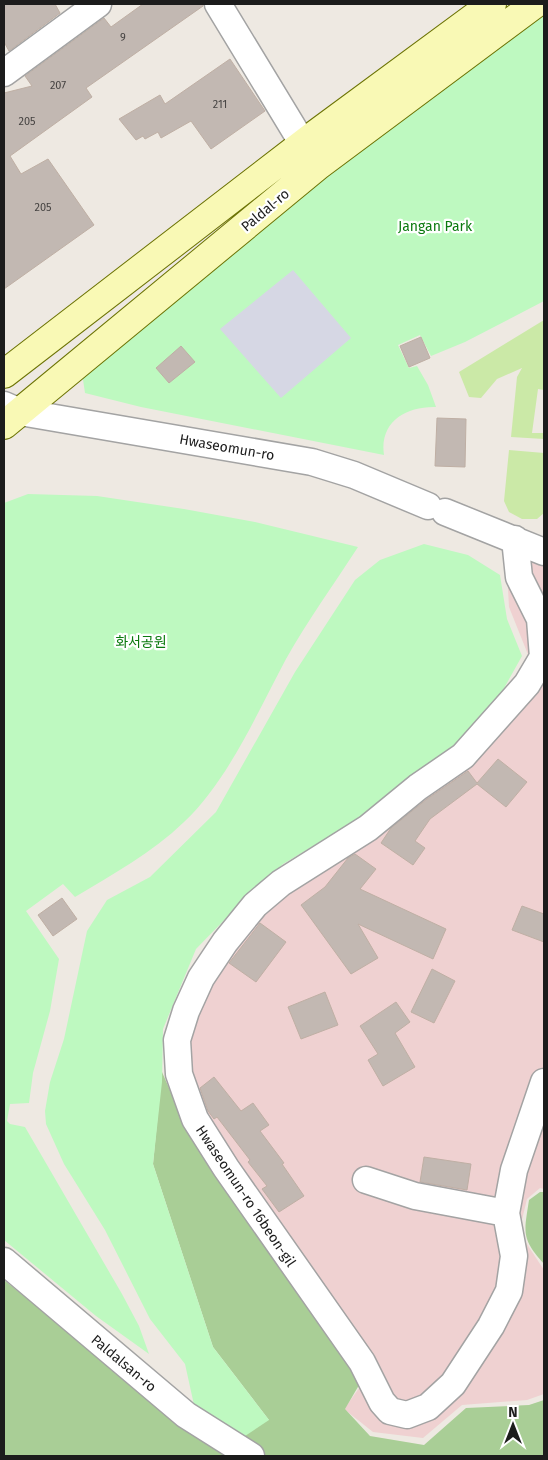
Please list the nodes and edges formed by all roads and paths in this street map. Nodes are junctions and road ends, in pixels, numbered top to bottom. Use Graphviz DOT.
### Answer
graph roads {
  1 [pos="98,4"];
  2 [pos="218,4"];
  3 [pos="492,4"];
  4 [pos="535,4"];
  5 [pos="5,68"];
  6 [pos="303,144"];
  7 [pos="4,374"];
  8 [pos="9,414"];
  9 [pos="515,539"];
  10 [pos="544,552"];
  11 [pos="544,1082"];
  12 [pos="366,1180"];
  13 [pos="506,1213"];
  14 [pos="4,1261"];
  15 [pos="251,1456"];
  1 -- 5 [label="street"];
  2 -- 6 [label="street"];
  3 -- 6 [label="main road, Paldal-ro"];
  4 -- 8 [label="main road, Paldal-ro"];
  6 -- 7 [label="main road, Paldal-ro"];
  8 -- 9 [label="street, Hwaseomun-ro"];
  9 -- 10 [label="street, Hwaseomun-ro"];
  9 -- 13 [label="street, Hwaseomun-ro 16beon-gil"];
  11 -- 13 [label="street, Hwaseomun-ro 16beon-gil"];
  12 -- 13 [label="street"];
  14 -- 15 [label="street, Paldalsan-ro"];
}
